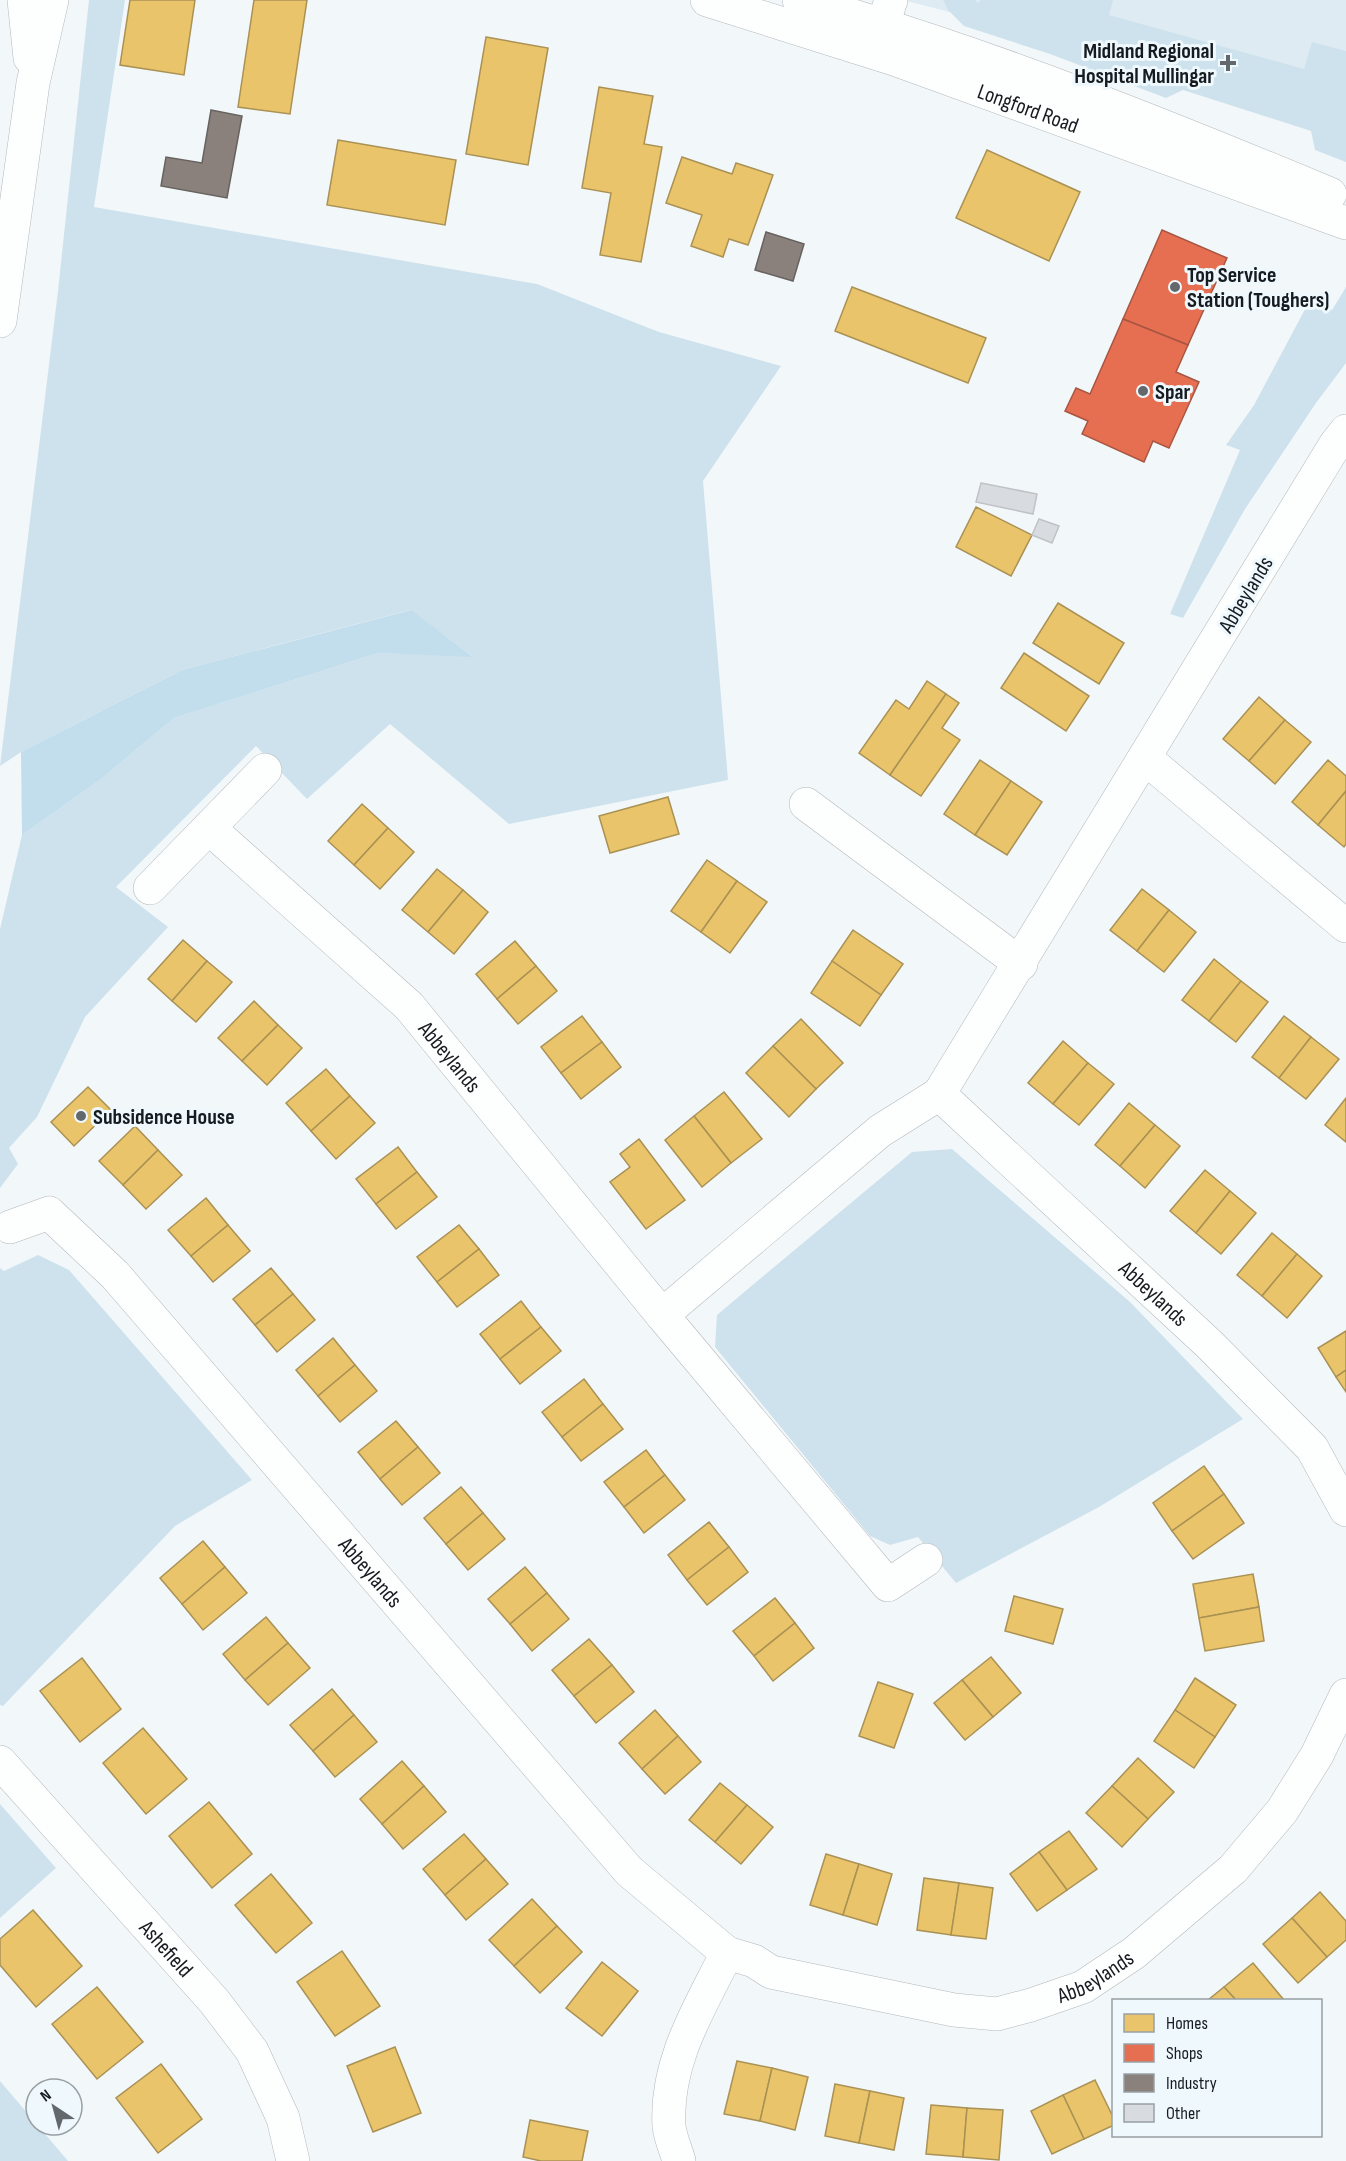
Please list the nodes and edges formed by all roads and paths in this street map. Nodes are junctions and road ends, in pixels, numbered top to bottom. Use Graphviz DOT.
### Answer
graph roads {
  1 [pos="24,0"];
  2 [pos="52,0"];
  3 [pos="707,0"];
  4 [pos="799,0"];
  5 [pos="883,16"];
  6 [pos="33,83"];
  7 [pos="999,97"];
  8 [pos="1211,146"];
  9 [pos="1346,201"];
  10 [pos="1314,211"];
  11 [pos="1346,223"];
  12 [pos="0,321"];
  13 [pos="1346,431"];
  14 [pos="1145,758"];
  15 [pos="265,770"];
  16 [pos="806,804"];
  17 [pos="209,828"];
  18 [pos="150,888"];
  19 [pos="1346,926"];
  20 [pos="1021,964"];
  21 [pos="939,1094"];
  22 [pos="10,1227"];
  23 [pos="662,1315"];
  24 [pos="1346,1510"];
  25 [pos="926,1560"];
  26 [pos="1346,1695"];
  27 [pos="0,1761"];
  28 [pos="727,1953"];
  29 [pos="293,2161"];
  30 [pos="679,2161"];
  1 -- 6 [label="street"];
  2 -- 6 [label="street"];
  3 -- 7 [label="street, Longford Road"];
  4 -- 5 [label="street"];
  5 -- 7 [label="street"];
  5 -- 8 [label="street"];
  6 -- 12 [label="street"];
  7 -- 10 [label="street, Longford Road"];
  8 -- 9 [label="street"];
  8 -- 10 [label="street"];
  10 -- 11 [label="street, Longford Road"];
  13 -- 14 [label="street, Abbeylands"];
  14 -- 19 [label="street"];
  14 -- 20 [label="street, Abbeylands"];
  15 -- 17 [label="street"];
  16 -- 20 [label="street"];
  17 -- 18 [label="street"];
  17 -- 23 [label="street, Abbeylands"];
  20 -- 21 [label="street, Abbeylands"];
  21 -- 23 [label="street, Abbeylands"];
  21 -- 24 [label="street, Abbeylands"];
  22 -- 28 [label="street, Abbeylands"];
  23 -- 25 [label="street, Abbeylands"];
  26 -- 28 [label="street, Abbeylands"];
  27 -- 29 [label="street, Ashefield"];
  28 -- 30 [label="street"];
}
